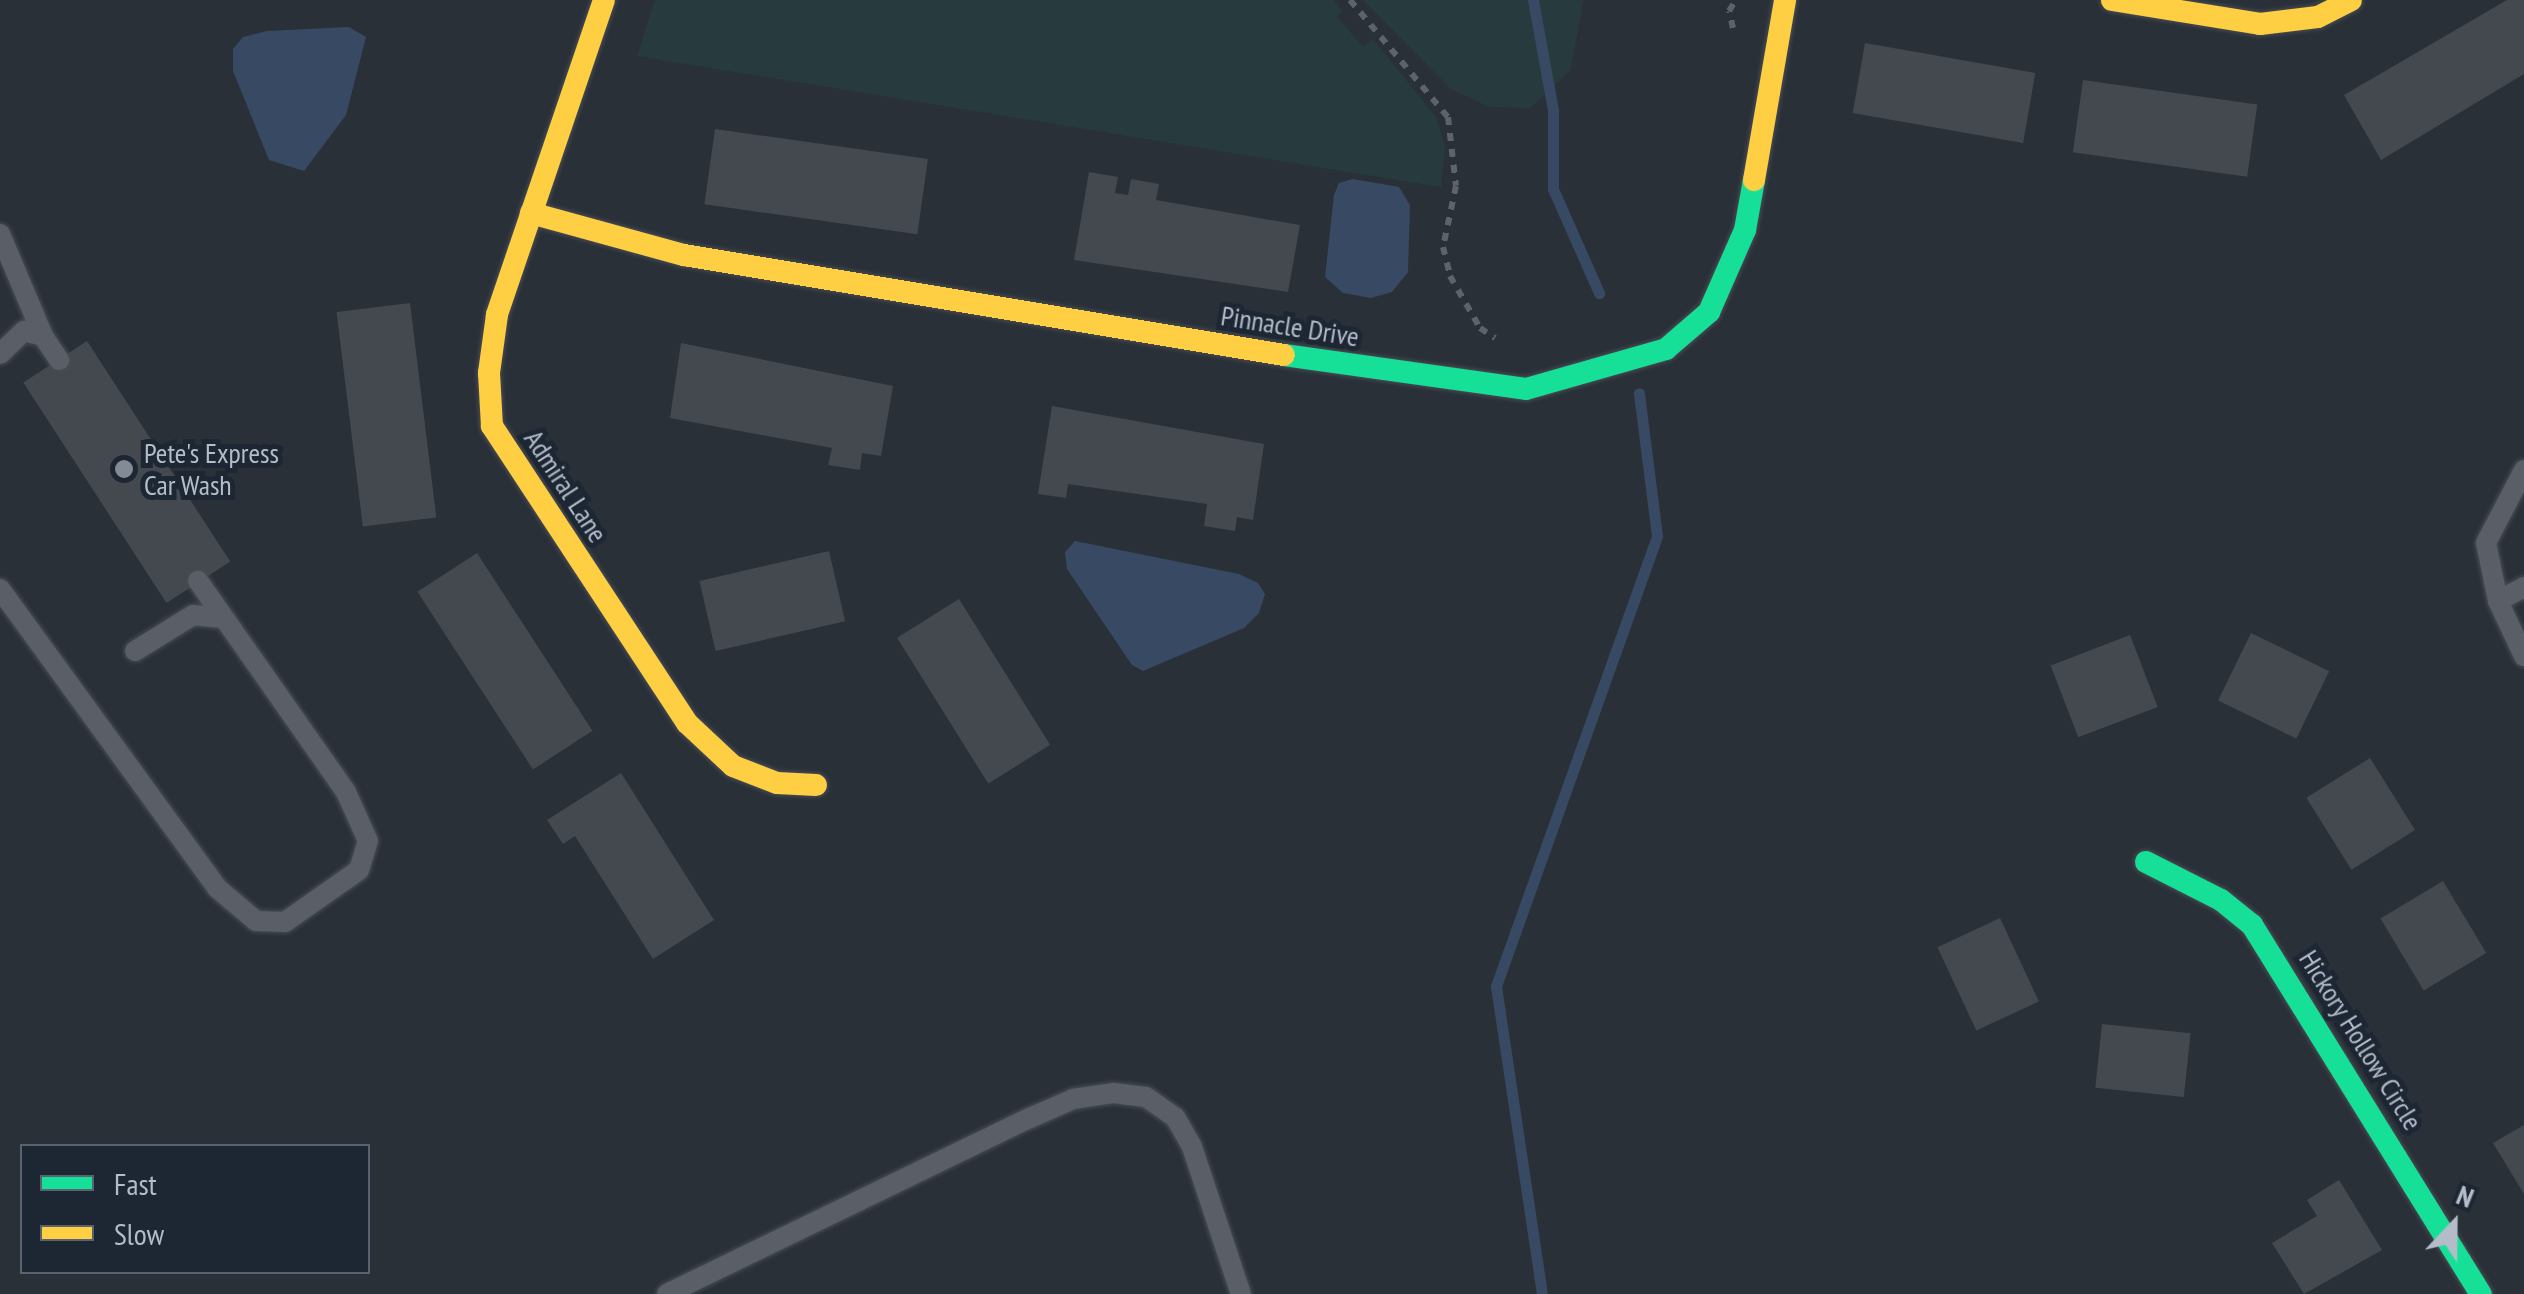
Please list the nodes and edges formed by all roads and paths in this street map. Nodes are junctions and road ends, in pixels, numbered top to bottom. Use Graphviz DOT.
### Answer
graph roads {
  1 [pos="604,0"];
  2 [pos="1350,0"];
  3 [pos="1736,0"];
  4 [pos="1786,0"];
  5 [pos="2112,0"];
  6 [pos="2352,0"];
  7 [pos="1737,36"];
  8 [pos="531,212"];
  9 [pos="0,234"];
  10 [pos="43,336"];
  11 [pos="1504,344"];
  12 [pos="0,354"];
  13 [pos="58,360"];
  14 [pos="2524,470"];
  15 [pos="198,581"];
  16 [pos="2524,587"];
  17 [pos="0,588"];
  18 [pos="2498,600"];
  19 [pos="224,618"];
  20 [pos="134,651"];
  21 [pos="2524,656"];
  22 [pos="816,786"];
  23 [pos="2146,862"];
  24 [pos="666,1294"];
  25 [pos="1241,1294"];
  26 [pos="2481,1294"];
  1 -- 8 [label="street, Admiral Lane"];
  2 -- 11 [label="path"];
  3 -- 7 [label="path"];
  4 -- 8 [label="street, Pinnacle Drive"];
  5 -- 6 [label="street"];
  8 -- 22 [label="street, Admiral Lane"];
  9 -- 10 [label="lane"];
  10 -- 12 [label="lane"];
  10 -- 13 [label="lane"];
  14 -- 18 [label="lane"];
  15 -- 19 [label="lane"];
  16 -- 18 [label="lane"];
  17 -- 19 [label="lane"];
  18 -- 21 [label="lane"];
  19 -- 20 [label="lane"];
  23 -- 26 [label="street, Hickory Hollow Circle"];
  24 -- 25 [label="lane"];
}
